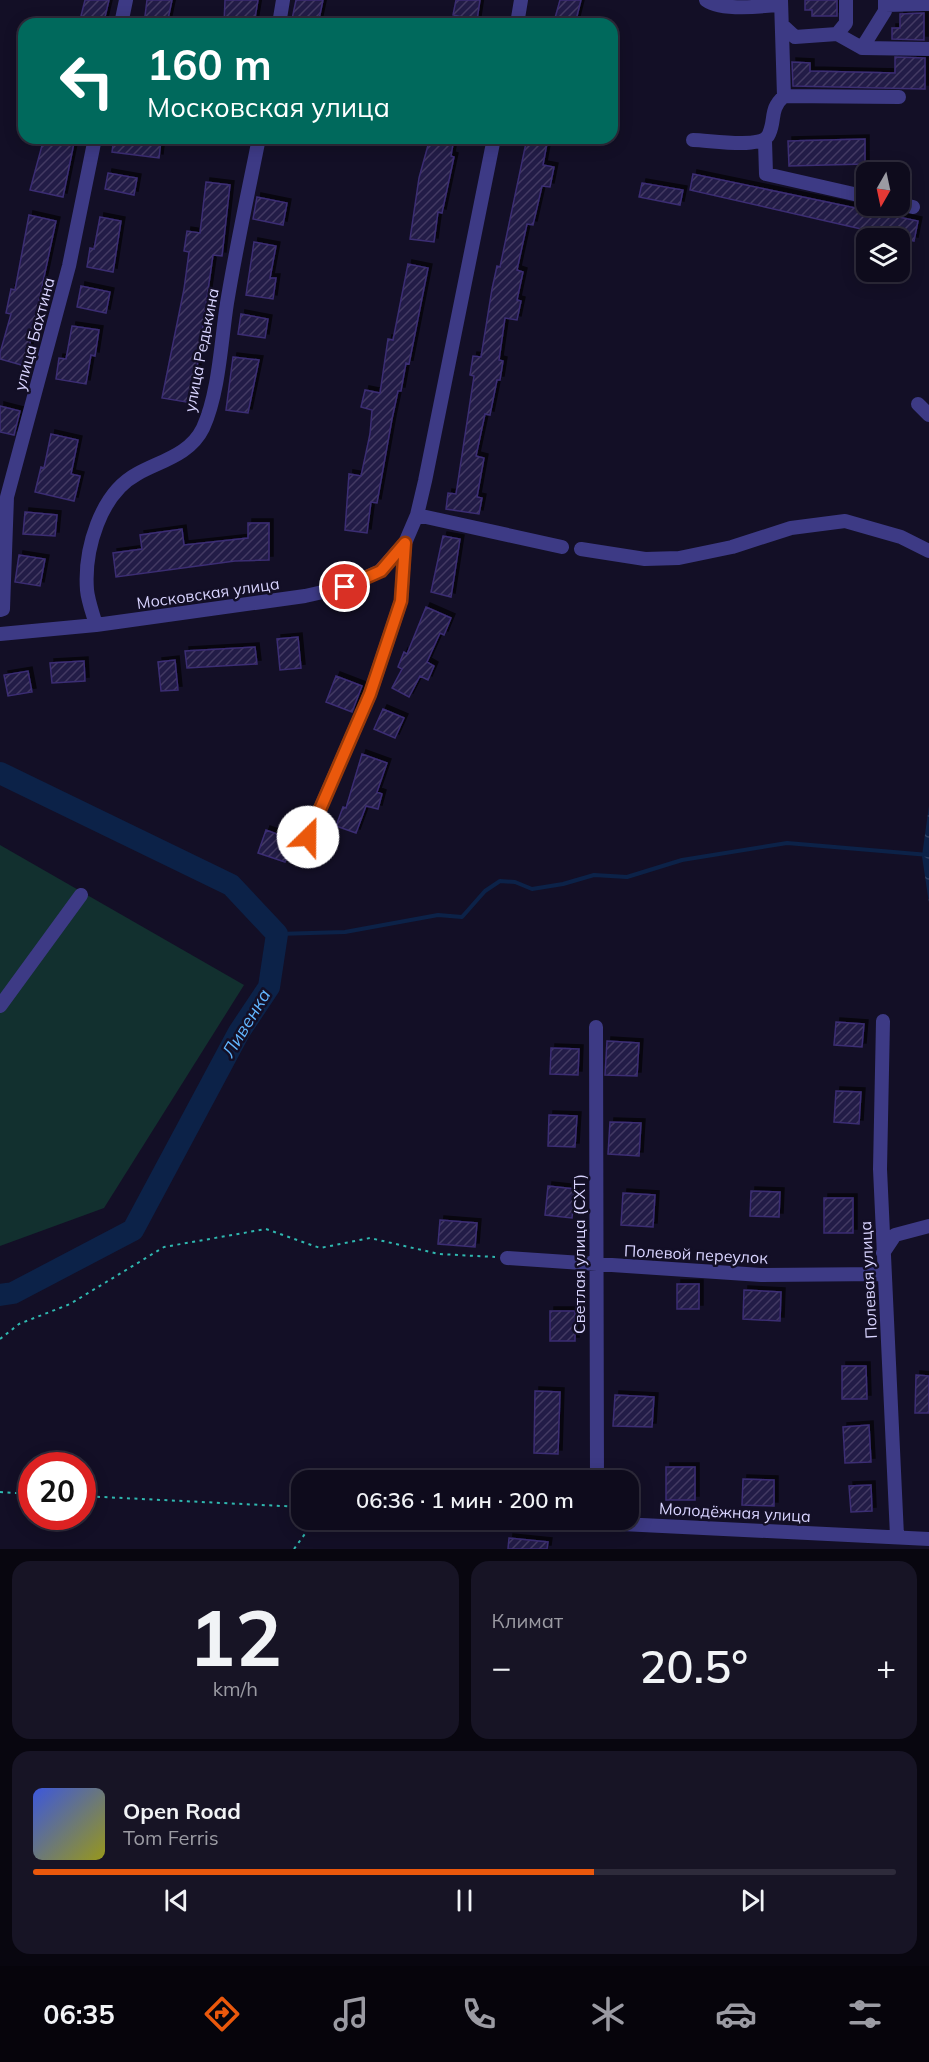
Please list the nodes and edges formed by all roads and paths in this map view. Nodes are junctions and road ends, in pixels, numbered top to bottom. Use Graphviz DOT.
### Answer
graph roads {
  1 [pos="126,0"];
  2 [pos="283,0"];
  3 [pos="521,0"];
  4 [pos="706,0"];
  5 [pos="846,0"];
  6 [pos="781,2"];
  7 [pos="885,2"];
  8 [pos="929,4"];
  9 [pos="122,18"];
  10 [pos="280,18"];
  11 [pos="518,18"];
  12 [pos="782,26"];
  13 [pos="837,34"];
  14 [pos="862,48"];
  15 [pos="929,49"];
  16 [pos="784,96"];
  17 [pos="899,97"];
  18 [pos="693,140"];
  19 [pos="765,141"];
  20 [pos="94,144"];
  21 [pos="259,144"];
  22 [pos="493,144"];
  23 [pos="856,194"];
  24 [pos="918,404"];
  25 [pos="929,415"];
  26 [pos="417,515"];
  27 [pos="405,543"];
  28 [pos="562,547"];
  29 [pos="581,549"];
  30 [pos="929,551"];
  31 [pos="1,609"];
  32 [pos="96,625"];
  33 [pos="4,634"];
  34 [pos="299,857"];
  35 [pos="81,895"];
  36 [pos="0,1006"];
  37 [pos="883,1022"];
  38 [pos="596,1027"];
  39 [pos="929,1226"];
  40 [pos="883,1253"];
  41 [pos="507,1258"];
  42 [pos="595,1264"];
  43 [pos="884,1274"];
  44 [pos="0,1339"];
  45 [pos="597,1470"];
  46 [pos="0,1492"];
  47 [pos="18,1493"];
  48 [pos="96,1497"];
  49 [pos="291,1506"];
  50 [pos="639,1523"];
  51 [pos="308,1530"];
  52 [pos="897,1536"];
  53 [pos="929,1539"];
  54 [pos="294,1549"];
  1 -- 9 [label="street"];
  2 -- 10 [label="street"];
  3 -- 11 [label="street"];
  4 -- 6 [label="street"];
  5 -- 13 [label="street"];
  6 -- 12 [label="street"];
  7 -- 8 [label="street"];
  7 -- 14 [label="street"];
  12 -- 13 [label="street"];
  12 -- 16 [label="street"];
  13 -- 14 [label="street"];
  14 -- 15 [label="street"];
  16 -- 17 [label="street"];
  16 -- 19 [label="street"];
  18 -- 19 [label="street"];
  19 -- 23 [label="street"];
  20 -- 31 [label="street, улица Бахтина"];
  21 -- 32 [label="street, улица Редькина"];
  22 -- 26 [label="street, Московская улица"];
  24 -- 25 [label="street"];
  26 -- 27 [label="street, Московская улица"];
  26 -- 28 [label="street"];
  27 -- 32 [label="street, Московская улица"];
  27 -- 34 [label="street, Московская улица"];
  29 -- 30 [label="street"];
  31 -- 33 [label="street, улица Бахтина"];
  32 -- 33 [label="street, Московская улица"];
  35 -- 36 [label="street"];
  37 -- 40 [label="street, Полевая улица"];
  38 -- 42 [label="street, Светлая улица (СХТ)"];
  39 -- 40 [label="street"];
  40 -- 43 [label="street, Полевая улица"];
  41 -- 42 [label="street, Полевой переулок"];
  41 -- 44 [label="path"];
  42 -- 43 [label="street, Полевой переулок"];
  42 -- 45 [label="street, Светлая улица (СХТ)"];
  43 -- 52 [label="street, Полевая улица"];
  46 -- 47 [label="path"];
  48 -- 49 [label="path"];
  50 -- 52 [label="street, Молодёжная улица"];
  51 -- 54 [label="path"];
  52 -- 53 [label="street, Молодёжная улица"];
}
